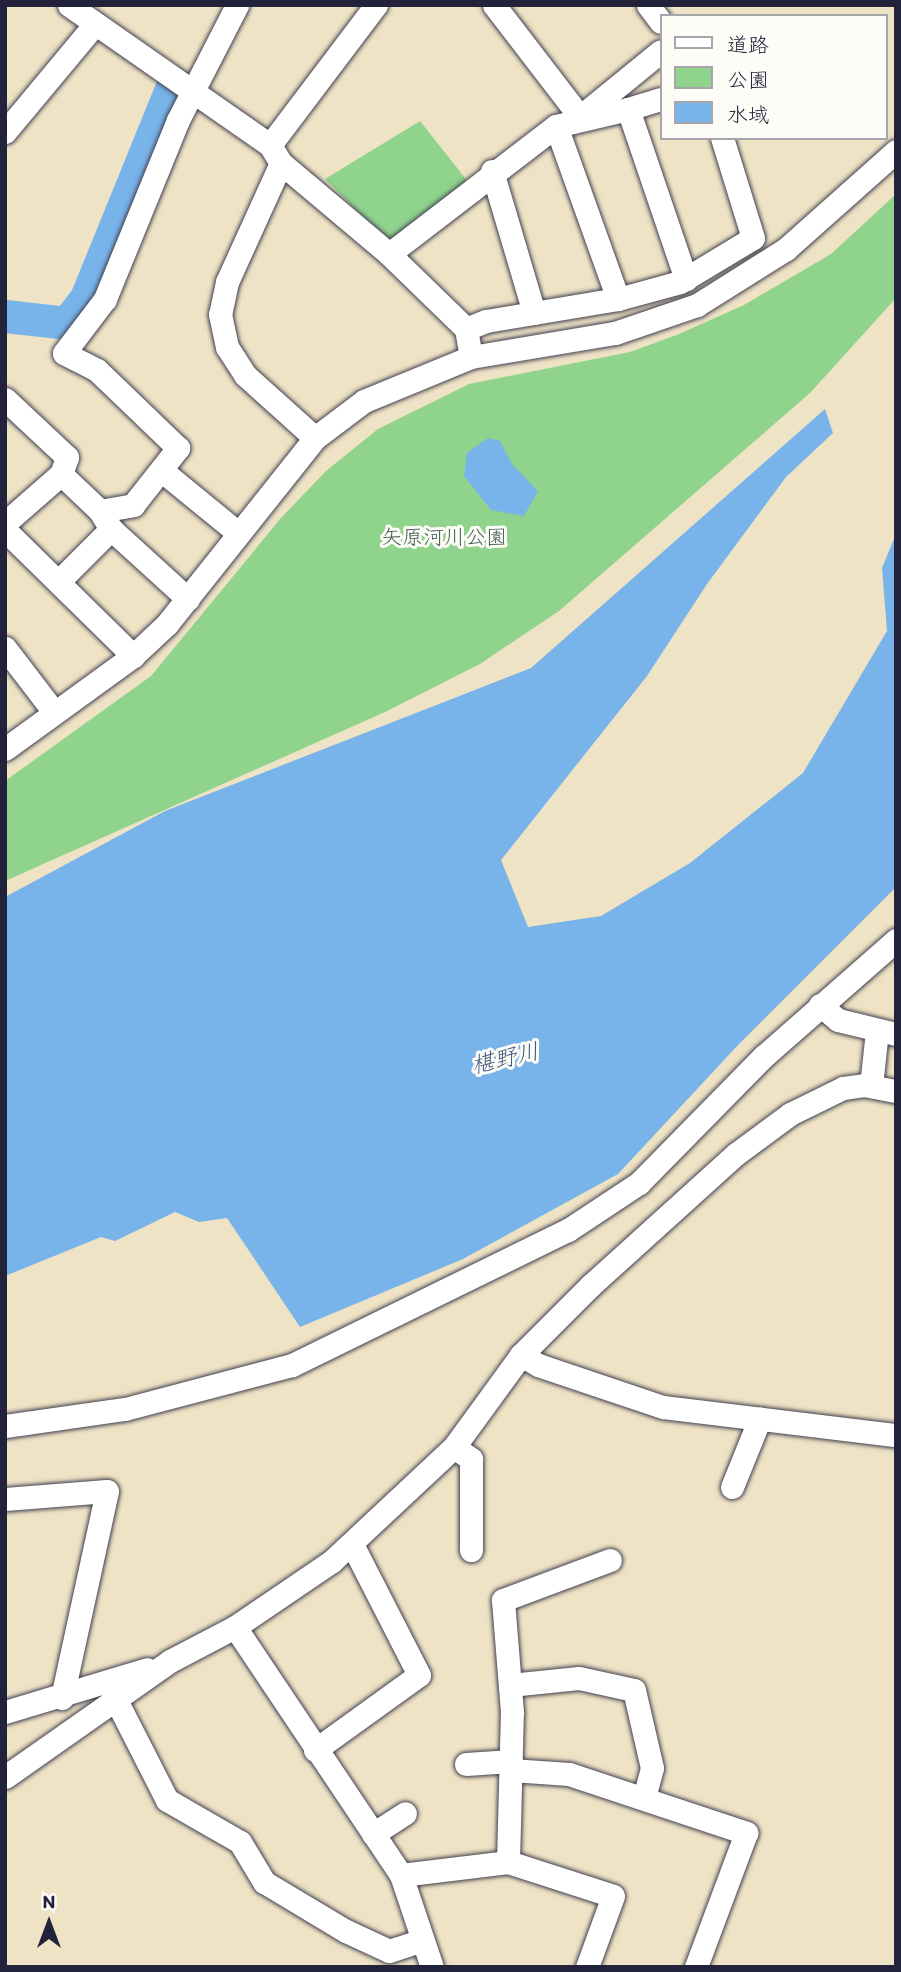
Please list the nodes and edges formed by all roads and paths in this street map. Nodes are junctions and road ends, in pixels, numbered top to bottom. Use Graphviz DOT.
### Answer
graph roads {
  1 [pos="237,5"];
  2 [pos="376,5"];
  3 [pos="494,5"];
  4 [pos="648,5"];
  5 [pos="86,13"];
  6 [pos="660,21"];
  7 [pos="660,52"];
  8 [pos="191,91"];
  9 [pos="660,99"];
  10 [pos="628,109"];
  11 [pos="580,117"];
  12 [pos="556,126"];
  13 [pos="5,132"];
  14 [pos="723,140"];
  15 [pos="896,151"];
  16 [pos="276,154"];
  17 [pos="492,171"];
  18 [pos="388,254"];
  19 [pos="686,279"];
  20 [pos="618,299"];
  21 [pos="534,313"];
  22 [pos="466,329"];
  23 [pos="471,357"];
  24 [pos="5,399"];
  25 [pos="316,438"];
  26 [pos="161,470"];
  27 [pos="61,474"];
  28 [pos="106,520"];
  29 [pos="5,523"];
  30 [pos="5,530"];
  31 [pos="238,533"];
  32 [pos="59,581"];
  33 [pos="188,599"];
  34 [pos="5,648"];
  35 [pos="134,656"];
  36 [pos="54,712"];
  37 [pos="8,744"];
  38 [pos="896,940"];
  39 [pos="820,1004"];
  40 [pos="886,1032"];
  41 [pos="871,1086"];
  42 [pos="896,1091"];
  43 [pos="521,1355"];
  44 [pos="760,1418"];
  45 [pos="5,1426"];
  46 [pos="896,1435"];
  47 [pos="454,1447"];
  48 [pos="732,1487"];
  49 [pos="5,1499"];
  50 [pos="352,1544"];
  51 [pos="471,1550"];
  52 [pos="610,1560"];
  53 [pos="235,1627"];
  54 [pos="170,1661"];
  55 [pos="510,1685"];
  56 [pos="62,1698"];
  57 [pos="116,1700"];
  58 [pos="5,1712"];
  59 [pos="316,1750"];
  60 [pos="466,1765"];
  61 [pos="511,1765"];
  62 [pos="5,1777"];
  63 [pos="644,1797"];
  64 [pos="405,1812"];
  65 [pos="373,1834"];
  66 [pos="508,1862"];
  67 [pos="401,1875"];
  68 [pos="422,1940"];
  69 [pos="432,1967"];
  70 [pos="587,1967"];
  71 [pos="696,1967"];
  1 -- 8 [label="street"];
  2 -- 16 [label="street"];
  3 -- 11 [label="street"];
  4 -- 6 [label="street"];
  5 -- 8 [label="street"];
  5 -- 13 [label="street"];
  7 -- 11 [label="street"];
  8 -- 16 [label="street"];
  8 -- 26 [label="street"];
  9 -- 10 [label="street"];
  10 -- 11 [label="street"];
  10 -- 19 [label="street"];
  11 -- 12 [label="street"];
  12 -- 17 [label="street"];
  12 -- 20 [label="street"];
  14 -- 19 [label="street"];
  15 -- 23 [label="street"];
  16 -- 18 [label="street"];
  16 -- 25 [label="street"];
  17 -- 18 [label="street"];
  17 -- 21 [label="street"];
  18 -- 22 [label="street"];
  19 -- 20 [label="street"];
  20 -- 21 [label="street"];
  21 -- 22 [label="street"];
  22 -- 23 [label="street"];
  23 -- 25 [label="street"];
  24 -- 27 [label="street"];
  25 -- 31 [label="street"];
  26 -- 28 [label="street"];
  26 -- 31 [label="street"];
  27 -- 28 [label="street"];
  27 -- 29 [label="street"];
  28 -- 32 [label="street"];
  28 -- 33 [label="street"];
  30 -- 32 [label="street"];
  31 -- 33 [label="street"];
  32 -- 35 [label="street"];
  33 -- 35 [label="street"];
  34 -- 36 [label="street"];
  35 -- 36 [label="street"];
  36 -- 37 [label="street"];
  38 -- 39 [label="street"];
  39 -- 40 [label="street"];
  39 -- 45 [label="street"];
  40 -- 41 [label="street"];
  41 -- 42 [label="street"];
  41 -- 43 [label="street"];
  43 -- 44 [label="street"];
  43 -- 47 [label="street"];
  44 -- 46 [label="street"];
  44 -- 48 [label="street"];
  47 -- 50 [label="street"];
  47 -- 51 [label="street"];
  49 -- 56 [label="street"];
  50 -- 53 [label="street"];
  50 -- 59 [label="street"];
  52 -- 55 [label="street"];
  53 -- 54 [label="street"];
  53 -- 59 [label="street"];
  54 -- 56 [label="street"];
  54 -- 57 [label="street"];
  55 -- 61 [label="street"];
  55 -- 63 [label="street"];
  56 -- 58 [label="street"];
  57 -- 62 [label="street"];
  57 -- 68 [label="street"];
  59 -- 65 [label="street"];
  60 -- 61 [label="street"];
  61 -- 63 [label="street"];
  61 -- 66 [label="street"];
  63 -- 71 [label="street"];
  64 -- 65 [label="street"];
  65 -- 67 [label="street"];
  66 -- 67 [label="street"];
  66 -- 70 [label="street"];
  67 -- 68 [label="street"];
  68 -- 69 [label="street"];
}
